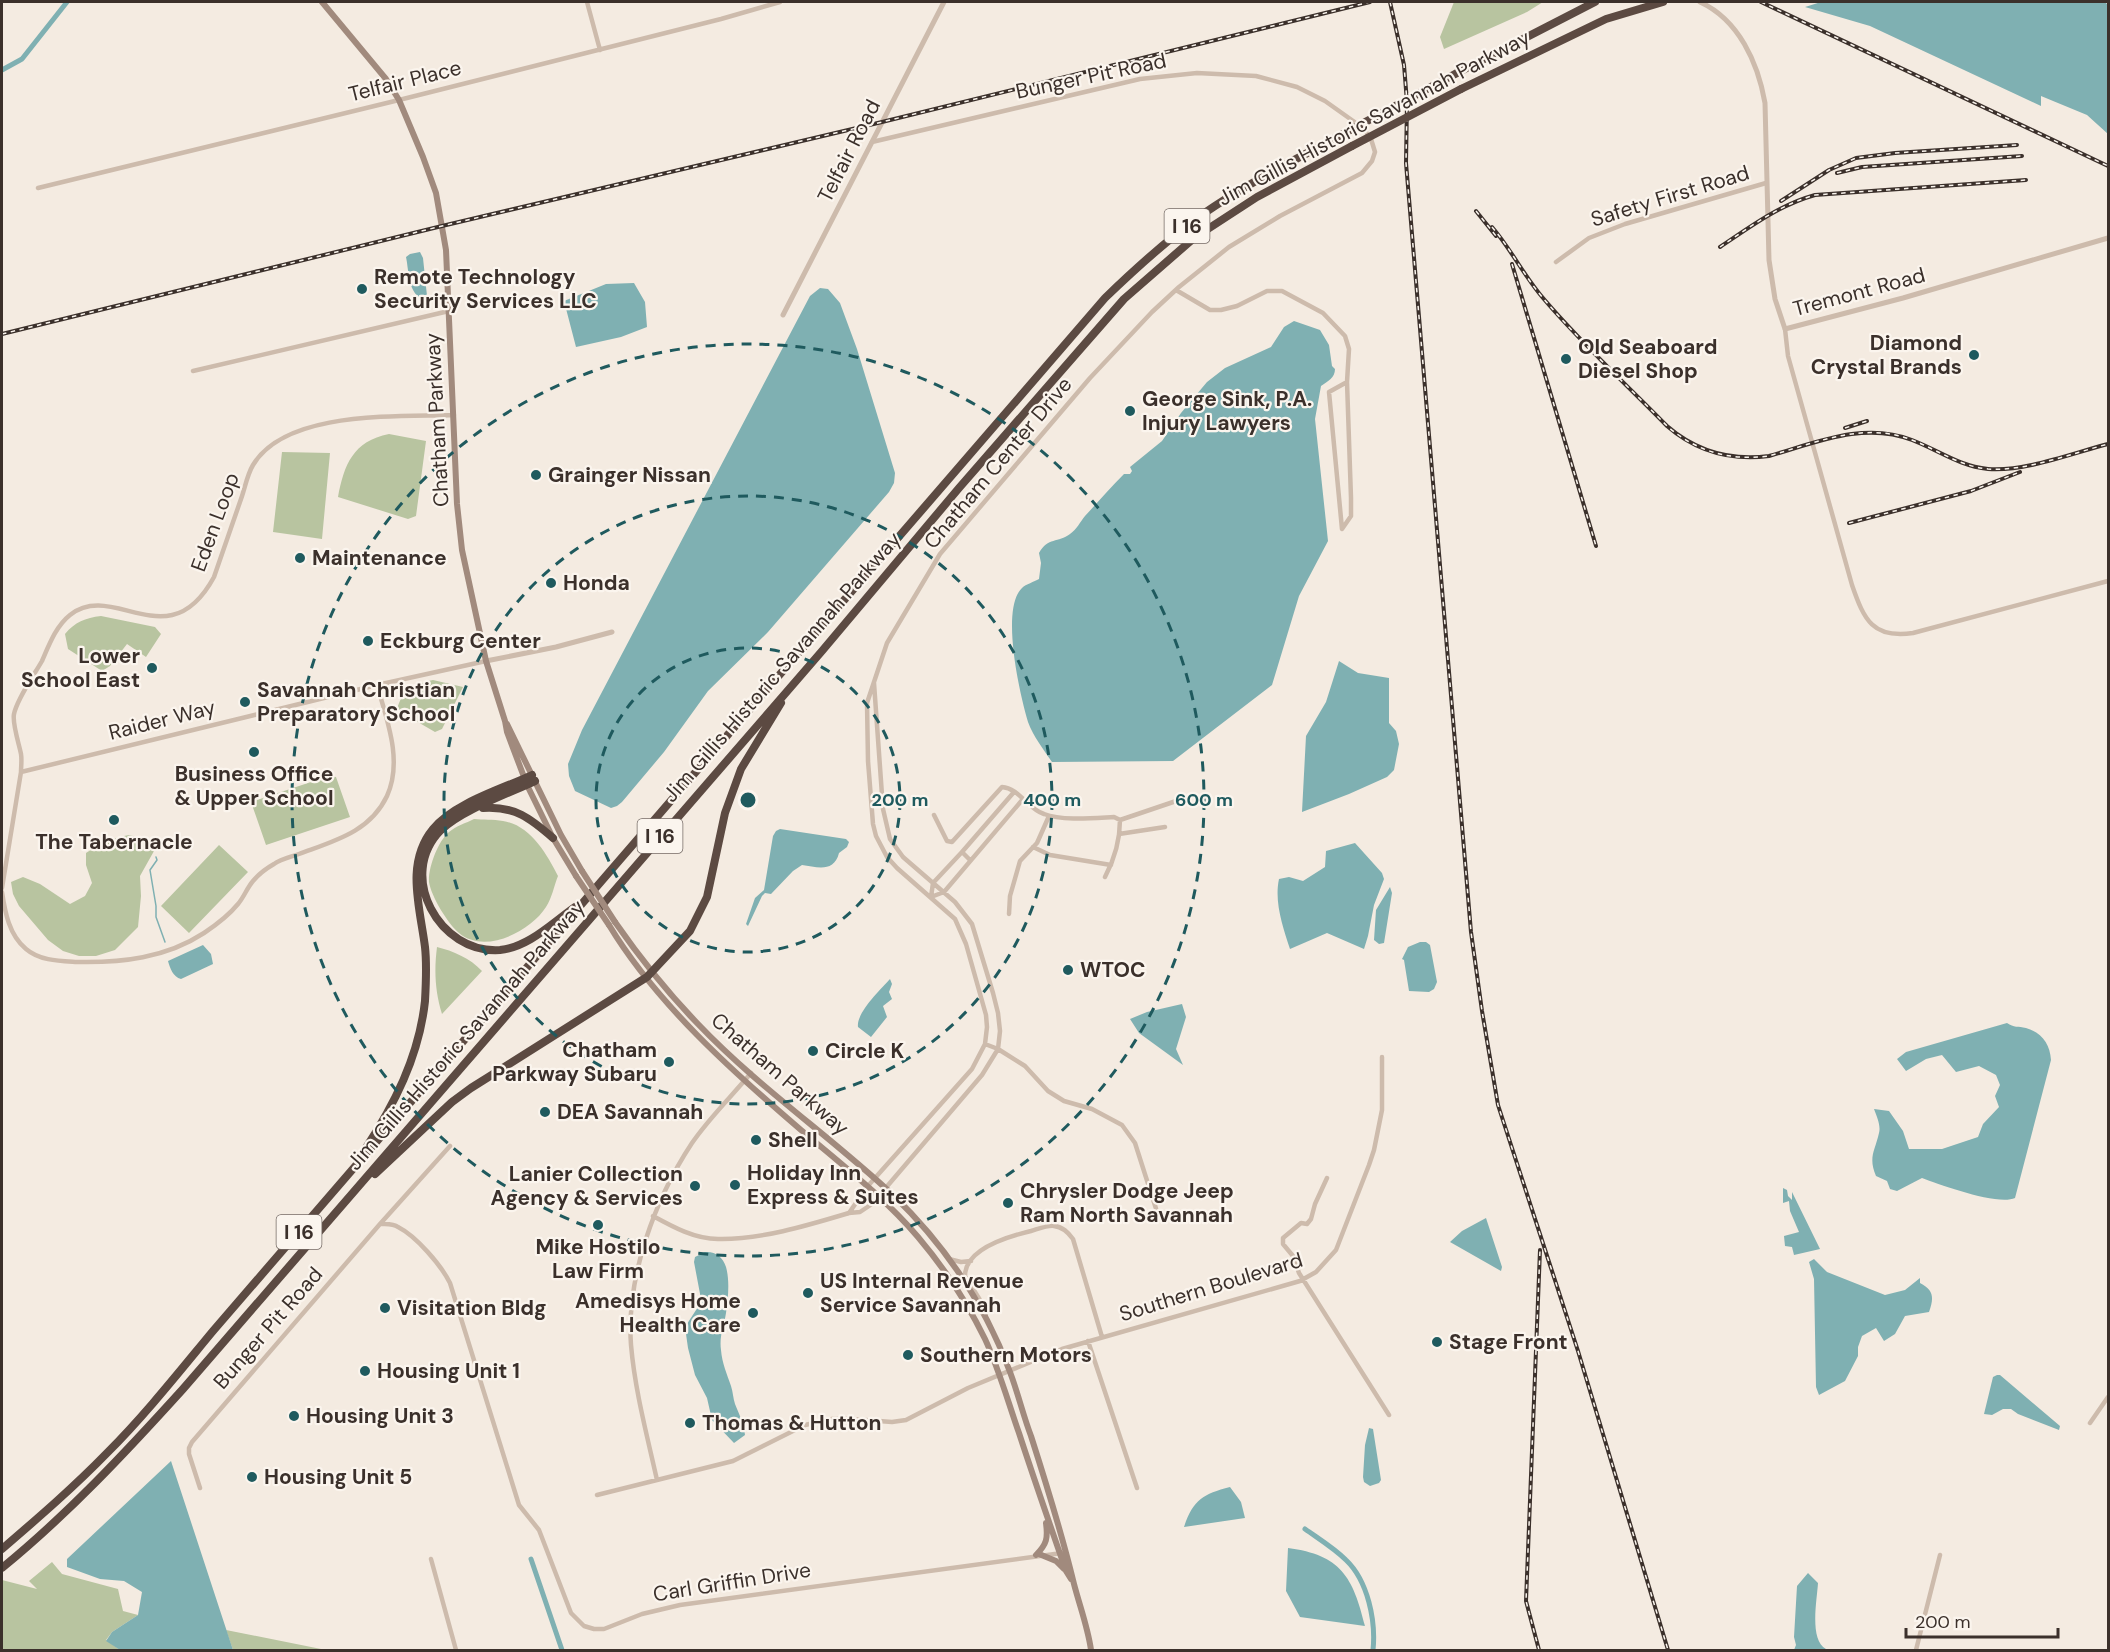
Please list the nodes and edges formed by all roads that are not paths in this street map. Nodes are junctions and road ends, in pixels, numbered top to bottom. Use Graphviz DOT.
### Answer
graph roads {
  1 [pos="322,2"];
  2 [pos="587,2"];
  3 [pos="780,2"];
  4 [pos="944,2"];
  5 [pos="1594,2"];
  6 [pos="1663,2"];
  7 [pos="1700,2"];
  8 [pos="600,50"];
  9 [pos="399,100"];
  10 [pos="1346,116"];
  11 [pos="872,142"];
  12 [pos="1766,183"];
  13 [pos="38,188"];
  14 [pos="2109,238"];
  15 [pos="1556,262"];
  16 [pos="1176,290"];
  17 [pos="449,311"];
  18 [pos="783,315"];
  19 [pos="1785,329"];
  20 [pos="193,371"];
  21 [pos="1347,382"];
  22 [pos="454,415"];
  23 [pos="2109,581"];
  24 [pos="612,632"];
  25 [pos="486,661"];
  26 [pos="804,670"];
  27 [pos="874,678"];
  28 [pos="377,685"];
  29 [pos="21,772"];
  30 [pos="530,780"];
  31 [pos="1014,792"];
  32 [pos="1188,797"];
  33 [pos="1023,799"];
  34 [pos="465,814"];
  35 [pos="934,815"];
  36 [pos="1049,816"];
  37 [pos="1120,820"];
  38 [pos="1165,827"];
  39 [pos="1119,834"];
  40 [pos="554,838"];
  41 [pos="1033,847"];
  42 [pos="962,852"];
  43 [pos="970,860"];
  44 [pos="1111,865"];
  45 [pos="1106,877"];
  46 [pos="933,883"];
  47 [pos="2,890"];
  48 [pos="944,892"];
  49 [pos="931,897"];
  50 [pos="584,901"];
  51 [pos="1009,914"];
  52 [pos="612,924"];
  53 [pos="650,975"];
  54 [pos="985,1044"];
  55 [pos="998,1049"];
  56 [pos="1382,1057"];
  57 [pos="751,1073"];
  58 [pos="745,1081"];
  59 [pos="450,1146"];
  60 [pos="349,1175"];
  61 [pos="1327,1178"];
  62 [pos="875,1179"];
  63 [pos="867,1187"];
  64 [pos="886,1189"];
  65 [pos="352,1194"];
  66 [pos="878,1197"];
  67 [pos="849,1213"];
  68 [pos="653,1216"];
  69 [pos="1160,1218"];
  70 [pos="380,1224"];
  71 [pos="949,1259"];
  72 [pos="971,1261"];
  73 [pos="1303,1279"];
  74 [pos="986,1319"];
  75 [pos="1102,1337"];
  76 [pos="1088,1341"];
  77 [pos="1010,1371"];
  78 [pos="1000,1375"];
  79 [pos="2109,1397"];
  80 [pos="1389,1415"];
  81 [pos="2090,1423"];
  82 [pos="657,1480"];
  83 [pos="200,1488"];
  84 [pos="1137,1488"];
  85 [pos="597,1495"];
  86 [pos="1044,1510"];
  87 [pos="2,1549"];
  88 [pos="1063,1553"];
  89 [pos="1038,1555"];
  90 [pos="1940,1555"];
  91 [pos="431,1559"];
  92 [pos="2,1568"];
  93 [pos="1066,1571"];
  94 [pos="1074,1584"];
  95 [pos="456,1650"];
  96 [pos="1091,1650"];
  97 [pos="1916,1650"];
  1 -- 9 [label="main road, Chatham Parkway"];
  2 -- 8 [label="street"];
  3 -- 8 [label="street, Telfair Place"];
  4 -- 11 [label="street, Telfair Road"];
  5 -- 50 [label="highway, Jim Gillis Historic Savannah Parkway / I 16, bridge"];
  6 -- 26 [label="highway, Jim Gillis Historic Savannah Parkway / I 16, bridge"];
  7 -- 12 [label="street, Tremont Road"];
  8 -- 9 [label="street, Telfair Place"];
  9 -- 13 [label="street, Telfair Place"];
  9 -- 17 [label="main road, Chatham Parkway"];
  10 -- 11 [label="street, Bunger Pit Road"];
  10 -- 16 [label="street, Chatham Center Drive"];
  11 -- 18 [label="street, Telfair Road"];
  12 -- 15 [label="street, Safety First Road"];
  12 -- 19 [label="street, Tremont Road"];
  14 -- 19 [label="street, Tremont Road"];
  16 -- 21 [label="street"];
  16 -- 27 [label="street, Chatham Center Drive"];
  17 -- 20 [label="street"];
  17 -- 22 [label="main road, Chatham Parkway"];
  19 -- 23 [label="street"];
  21 -- 21 [label="street"];
  22 -- 25 [label="main road, Chatham Parkway"];
  22 -- 29 [label="street, Eden Loop"];
  24 -- 25 [label="street"];
  25 -- 28 [label="street, Raider Way"];
  25 -- 30 [label="main road, Chatham Parkway"];
  26 -- 53 [label="highway"];
  26 -- 65 [label="highway, Jim Gillis Historic Savannah Parkway / I 16"];
  27 -- 46 [label="street, Chatham Center Drive"];
  27 -- 49 [label="street, Chatham Center Drive"];
  28 -- 29 [label="street, Raider Way"];
  28 -- 47 [label="street"];
  29 -- 47 [label="street, Eden Loop"];
  30 -- 34 [label="highway"];
  30 -- 40 [label="main road, Chatham Parkway"];
  30 -- 52 [label="main road, Chatham Parkway, bridge"];
  30 -- 60 [label="highway"];
  31 -- 33 [label="street"];
  31 -- 35 [label="street"];
  31 -- 42 [label="street"];
  32 -- 37 [label="street"];
  33 -- 36 [label="street"];
  33 -- 43 [label="street"];
  34 -- 40 [label="highway"];
  34 -- 50 [label="highway"];
  36 -- 37 [label="street"];
  36 -- 41 [label="street"];
  37 -- 39 [label="street"];
  38 -- 39 [label="street"];
  39 -- 44 [label="street"];
  40 -- 52 [label="main road, Chatham Parkway, bridge"];
  41 -- 44 [label="street"];
  41 -- 51 [label="street"];
  42 -- 43 [label="street"];
  42 -- 46 [label="street"];
  43 -- 48 [label="street"];
  44 -- 45 [label="street"];
  46 -- 48 [label="street, Chatham Center Drive"];
  46 -- 49 [label="street"];
  48 -- 49 [label="street"];
  48 -- 55 [label="street, Chatham Center Drive"];
  49 -- 54 [label="street, Chatham Center Drive"];
  50 -- 60 [label="highway, Jim Gillis Historic Savannah Parkway / I 16"];
  52 -- 53 [label="main road, Chatham Parkway"];
  53 -- 57 [label="main road, Chatham Parkway"];
  53 -- 58 [label="main road, Chatham Parkway"];
  53 -- 65 [label="highway"];
  54 -- 55 [label="street"];
  54 -- 62 [label="street, Chatham Center Drive"];
  55 -- 64 [label="street"];
  55 -- 69 [label="street"];
  56 -- 73 [label="street, Southern Boulevard"];
  57 -- 58 [label="street"];
  57 -- 62 [label="main road, Chatham Parkway"];
  58 -- 63 [label="main road, Chatham Parkway"];
  58 -- 68 [label="street"];
  59 -- 70 [label="street, Bunger Pit Road"];
  60 -- 87 [label="highway, Jim Gillis Historic Savannah Parkway / I 16"];
  61 -- 73 [label="street"];
  62 -- 63 [label="street, Chatham Center Drive"];
  62 -- 64 [label="main road, Chatham Parkway"];
  63 -- 66 [label="main road, Chatham Parkway"];
  63 -- 67 [label="street, Chatham Center Drive"];
  64 -- 66 [label="street"];
  64 -- 71 [label="main road, Chatham Parkway"];
  65 -- 92 [label="highway, Jim Gillis Historic Savannah Parkway / I 16"];
  66 -- 67 [label="street"];
  66 -- 78 [label="main road, Chatham Parkway"];
  67 -- 68 [label="street"];
  68 -- 82 [label="street"];
  70 -- 83 [label="street, Bunger Pit Road"];
  70 -- 89 [label="street, Carl Griffin Drive"];
  71 -- 72 [label="street"];
  71 -- 74 [label="main road, Chatham Parkway"];
  72 -- 74 [label="street"];
  72 -- 75 [label="street"];
  73 -- 75 [label="street, Southern Boulevard"];
  73 -- 80 [label="street"];
  74 -- 77 [label="main road, Chatham Parkway"];
  75 -- 76 [label="street, Southern Boulevard"];
  76 -- 77 [label="street, Southern Boulevard"];
  76 -- 84 [label="street"];
  77 -- 78 [label="street, Southern Boulevard"];
  77 -- 88 [label="main road, Chatham Parkway"];
  78 -- 82 [label="street, Southern Boulevard"];
  78 -- 86 [label="main road, Chatham Parkway"];
  79 -- 81 [label="street"];
  82 -- 85 [label="street, Southern Boulevard"];
  86 -- 88 [label="main road, Chatham Parkway"];
  86 -- 89 [label="main road"];
  88 -- 89 [label="street, Carl Griffin Drive"];
  88 -- 93 [label="main road, Chatham Parkway"];
  88 -- 94 [label="main road, Chatham Parkway"];
  89 -- 93 [label="main road"];
  90 -- 97 [label="street"];
  91 -- 95 [label="street"];
  93 -- 94 [label="main road, Chatham Parkway"];
  94 -- 96 [label="main road, Chatham Parkway"];
}
